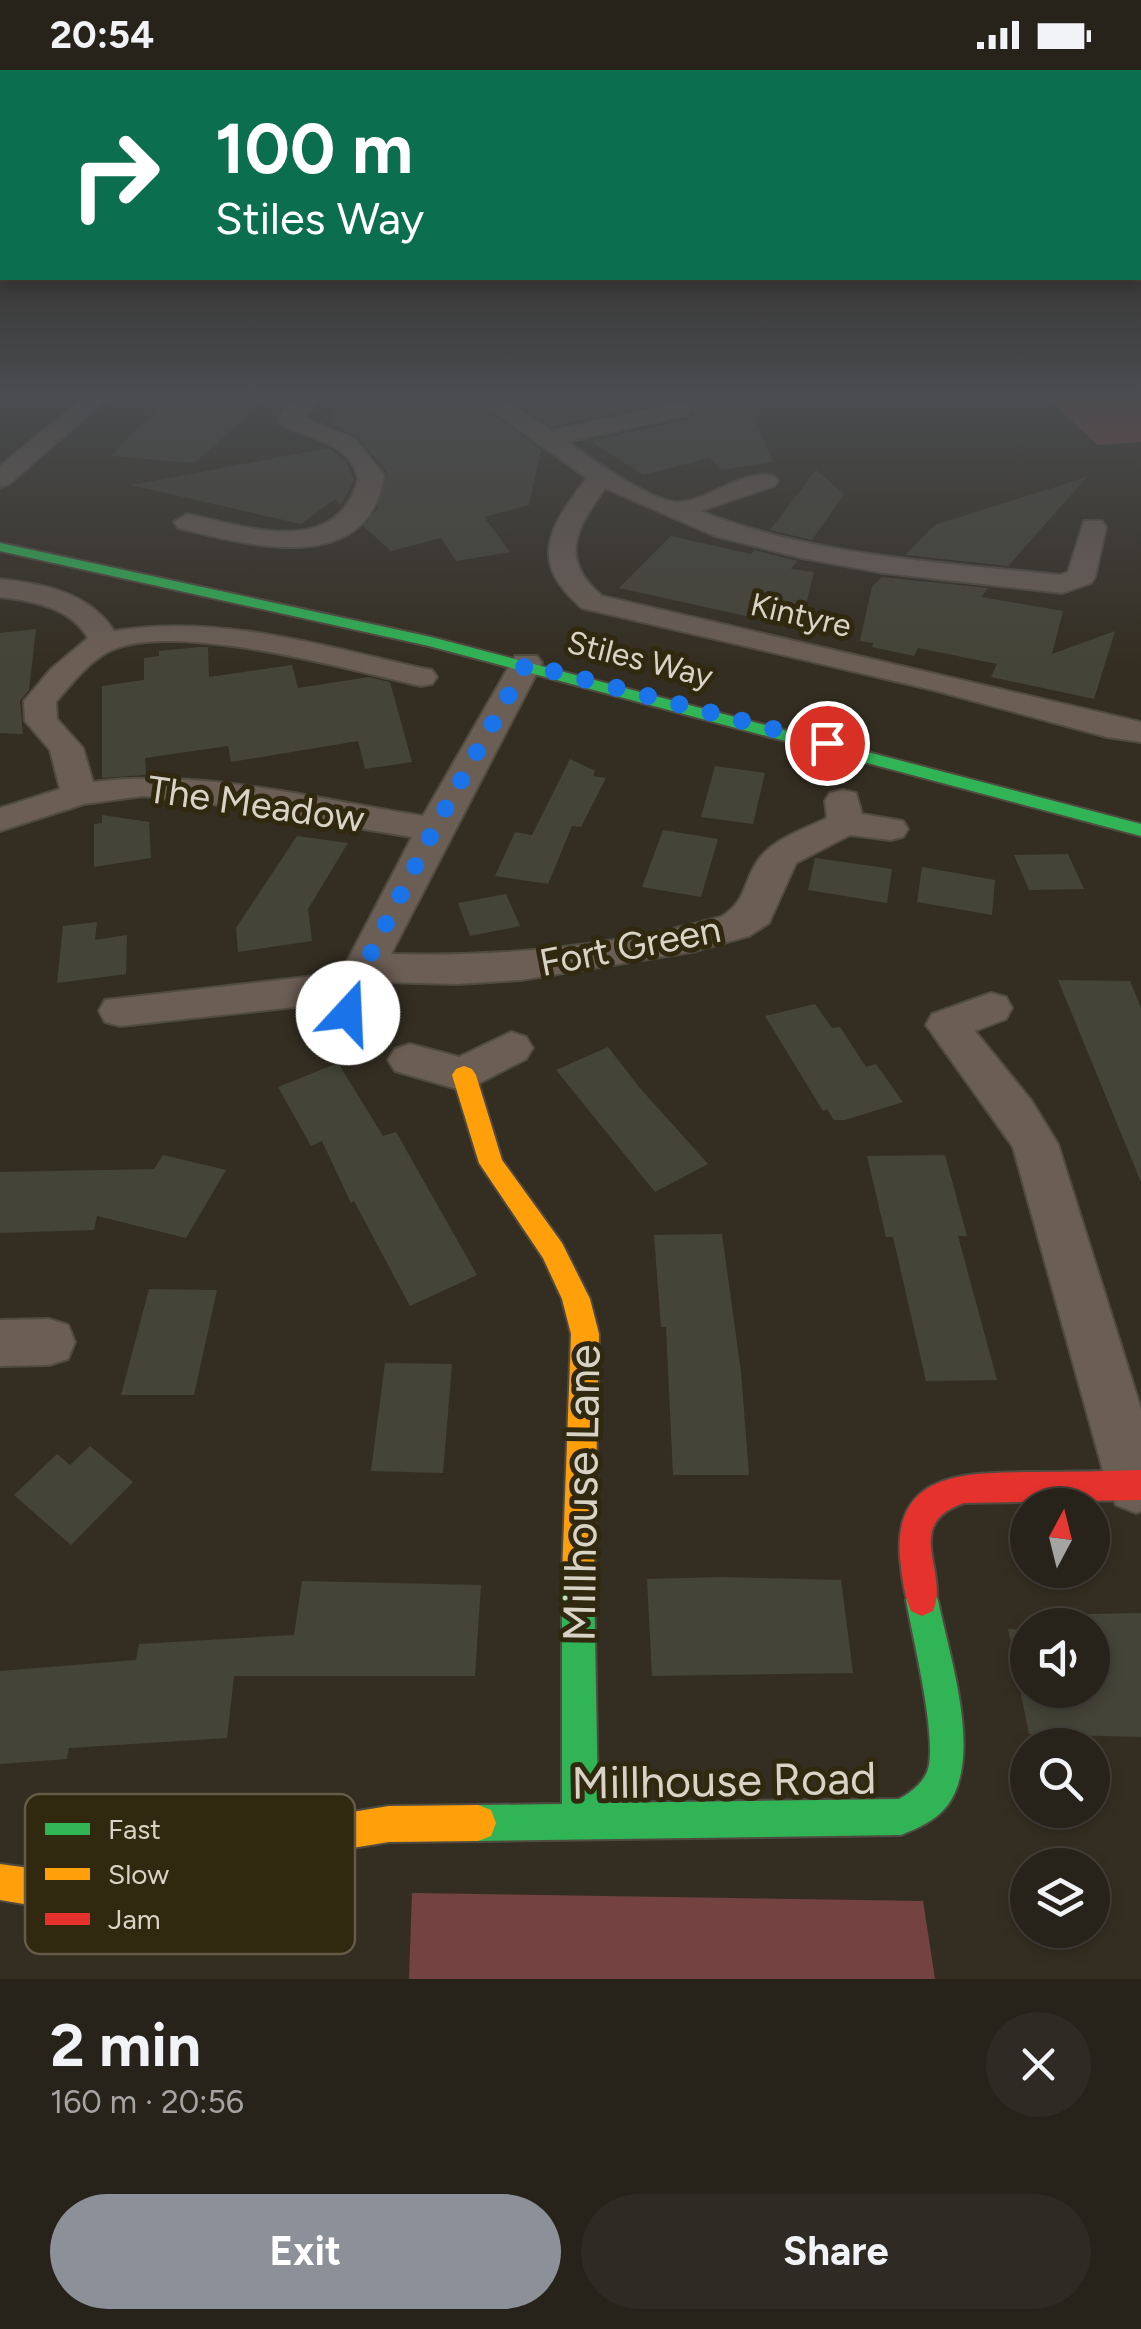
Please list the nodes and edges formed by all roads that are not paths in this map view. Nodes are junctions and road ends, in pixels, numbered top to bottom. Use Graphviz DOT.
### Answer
graph roads {
  1 [pos="368,484"];
  2 [pos="595,484"];
  3 [pos="618,484"];
  4 [pos="764,491"];
  5 [pos="675,511"];
  6 [pos="187,522"];
  7 [pos="1053,541"];
  8 [pos="0,547"];
  9 [pos="1079,580"];
  10 [pos="0,588"];
  11 [pos="1114,592"];
  12 [pos="105,641"];
  13 [pos="526,664"];
  14 [pos="421,677"];
  15 [pos="1141,732"];
  16 [pos="78,794"];
  17 [pos="0,820"];
  18 [pos="434,829"];
  19 [pos="890,829"];
  20 [pos="1141,830"];
  21 [pos="356,989"];
  22 [pos="990,1008"];
  23 [pos="120,1012"];
  24 [pos="511,1048"];
  25 [pos="410,1060"];
  26 [pos="464,1075"];
  27 [pos="1138,1485"];
  28 [pos="580,1822"];
  29 [pos="355,1830"];
  30 [pos="0,1882"];
  31 [pos="25,1886"];
  1 -- 6 [label="street"];
  2 -- 15 [label="street, Kintyre"];
  3 -- 5 [label="street, Kintyre"];
  4 -- 5 [label="street"];
  5 -- 9 [label="street, Kintyre"];
  7 -- 9 [label="street"];
  8 -- 13 [label="main road, Stiles Way"];
  9 -- 11 [label="street, Kintyre"];
  10 -- 12 [label="street"];
  12 -- 14 [label="street"];
  12 -- 16 [label="street"];
  13 -- 18 [label="street"];
  13 -- 20 [label="main road, Stiles Way"];
  16 -- 17 [label="street, The Meadow"];
  16 -- 18 [label="street, The Meadow"];
  18 -- 21 [label="street"];
  19 -- 21 [label="street, Fort Green"];
  21 -- 23 [label="street"];
  22 -- 27 [label="street"];
  24 -- 26 [label="street"];
  25 -- 26 [label="street"];
  26 -- 28 [label="main road, Millhouse Lane"];
  27 -- 28 [label="main road, Millhouse Road"];
  28 -- 29 [label="main road, Millhouse Road"];
  30 -- 31 [label="main road, Millhouse Road"];
}
